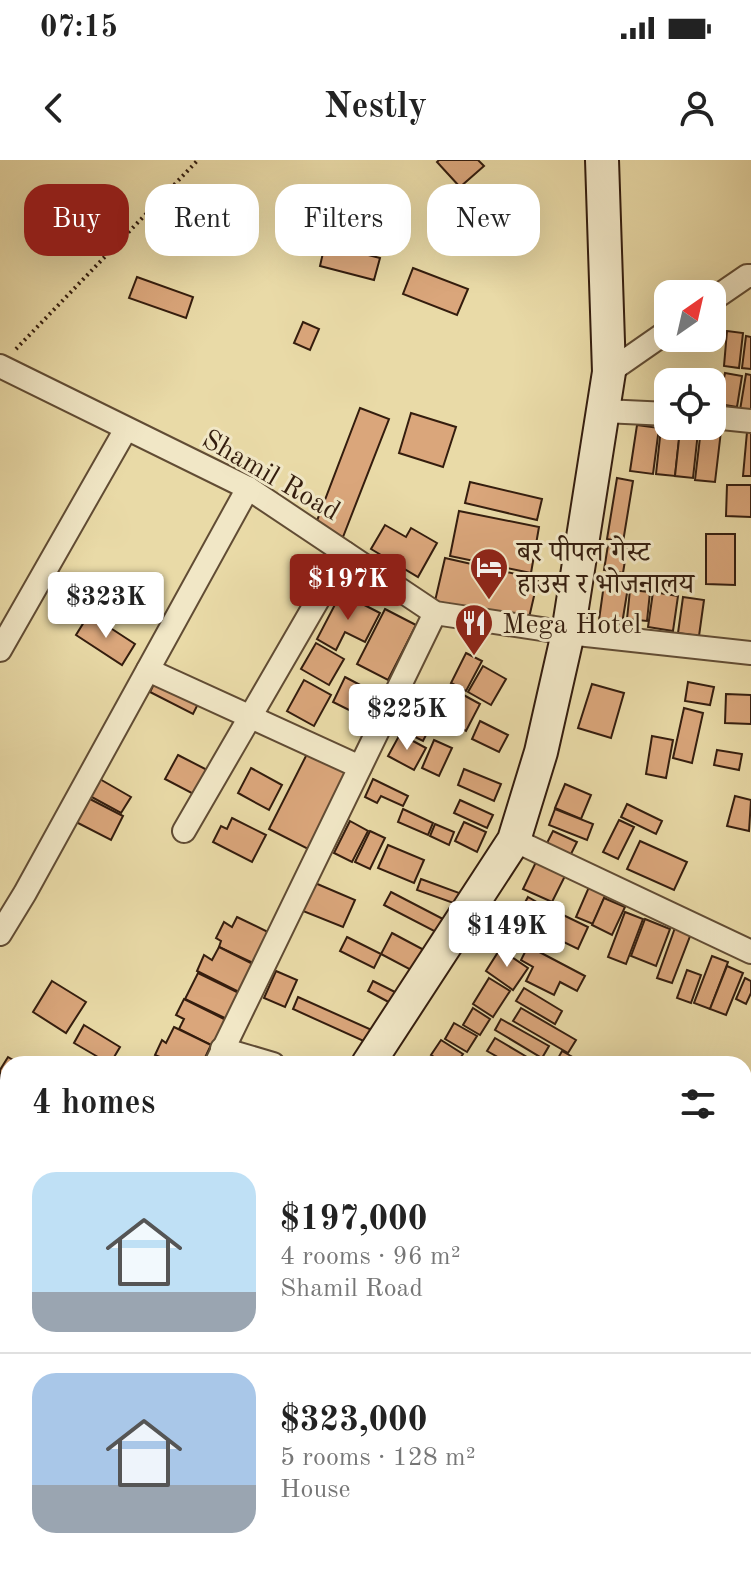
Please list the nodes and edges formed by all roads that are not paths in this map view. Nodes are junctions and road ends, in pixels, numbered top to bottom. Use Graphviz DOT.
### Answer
graph roads {
  1 [pos="602,160"];
  2 [pos="750,274"];
  3 [pos="726,290"];
  4 [pos="654,341"];
  5 [pos="6,360"];
  6 [pos="609,372"];
  7 [pos="604,411"];
  8 [pos="654,413"];
  9 [pos="726,418"];
  10 [pos="751,421"];
  11 [pos="126,429"];
  12 [pos="248,488"];
  13 [pos="345,553"];
  14 [pos="435,613"];
  15 [pos="568,633"];
  16 [pos="0,650"];
  17 [pos="751,653"];
  18 [pos="148,670"];
  19 [pos="249,716"];
  20 [pos="360,767"];
  21 [pos="184,831"];
  22 [pos="514,840"];
  23 [pos="0,934"];
  24 [pos="751,952"];
  25 [pos="219,1056"];
  26 [pos="373,1056"];
  1 -- 6 [label="street"];
  2 -- 3 [label="street"];
  4 -- 6 [label="street"];
  5 -- 11 [label="street, Shamil Road"];
  6 -- 7 [label="street"];
  7 -- 8 [label="street"];
  7 -- 15 [label="street"];
  9 -- 10 [label="street"];
  11 -- 12 [label="street, Shamil Road"];
  11 -- 16 [label="street"];
  12 -- 13 [label="street, Shamil Road"];
  12 -- 18 [label="street"];
  13 -- 14 [label="street, Shamil Road"];
  13 -- 19 [label="street"];
  14 -- 15 [label="street, Shamil Road"];
  14 -- 20 [label="street"];
  15 -- 17 [label="street, Shamil Road"];
  15 -- 22 [label="street"];
  18 -- 19 [label="street"];
  18 -- 23 [label="street"];
  19 -- 20 [label="street"];
  19 -- 21 [label="street"];
  20 -- 25 [label="street"];
  22 -- 24 [label="street"];
  22 -- 26 [label="street"];
}
